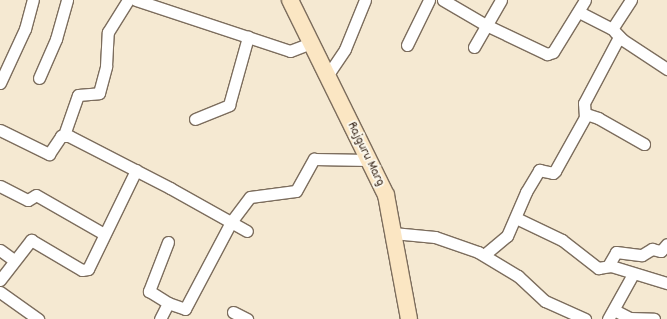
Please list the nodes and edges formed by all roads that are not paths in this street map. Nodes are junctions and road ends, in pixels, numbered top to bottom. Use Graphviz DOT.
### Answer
graph roads {
  1 [pos="33,0"];
  2 [pos="67,0"];
  3 [pos="128,0"];
  4 [pos="136,0"];
  5 [pos="290,0"];
  6 [pos="365,0"];
  7 [pos="428,0"];
  8 [pos="443,0"];
  9 [pos="501,0"];
  10 [pos="585,0"];
  11 [pos="631,0"];
  12 [pos="579,12"];
  13 [pos="486,25"];
  14 [pos="616,33"];
  15 [pos="248,37"];
  16 [pos="311,43"];
  17 [pos="406,45"];
  18 [pos="474,48"];
  19 [pos="667,69"];
  20 [pos="327,76"];
  21 [pos="39,78"];
  22 [pos="0,83"];
  23 [pos="586,114"];
  24 [pos="195,119"];
  25 [pos="0,130"];
  26 [pos="64,135"];
  27 [pos="644,144"];
  28 [pos="369,160"];
  29 [pos="136,170"];
  30 [pos="0,186"];
  31 [pos="516,218"];
  32 [pos="231,222"];
  33 [pos="247,231"];
  34 [pos="104,234"];
  35 [pos="393,234"];
  36 [pos="168,242"];
  37 [pos="667,244"];
  38 [pos="0,250"];
  39 [pos="484,255"];
  40 [pos="14,260"];
  41 [pos="608,266"];
  42 [pos="632,274"];
  43 [pos="0,280"];
  44 [pos="667,283"];
  45 [pos="0,292"];
  46 [pos="168,303"];
  47 [pos="233,312"];
  48 [pos="611,315"];
  49 [pos="38,319"];
  50 [pos="160,319"];
  51 [pos="247,319"];
  52 [pos="409,319"];
  53 [pos="585,319"];
  54 [pos="654,319"];
  1 -- 22 [label="street"];
  2 -- 21 [label="street"];
  3 -- 26 [label="street"];
  4 -- 15 [label="street"];
  5 -- 16 [label="street, Rajguru Marg"];
  6 -- 20 [label="street"];
  7 -- 17 [label="street"];
  8 -- 13 [label="street"];
  9 -- 13 [label="street"];
  10 -- 12 [label="street"];
  11 -- 14 [label="street"];
  12 -- 13 [label="street"];
  12 -- 14 [label="street"];
  13 -- 18 [label="street"];
  14 -- 19 [label="street"];
  14 -- 23 [label="street"];
  15 -- 16 [label="street"];
  15 -- 24 [label="street"];
  16 -- 20 [label="street, Rajguru Marg"];
  20 -- 28 [label="street, Rajguru Marg"];
  23 -- 27 [label="street"];
  23 -- 31 [label="street"];
  25 -- 26 [label="street"];
  26 -- 29 [label="street"];
  28 -- 32 [label="street"];
  28 -- 35 [label="street, Rajguru Marg"];
  29 -- 32 [label="street"];
  29 -- 34 [label="street"];
  30 -- 34 [label="street"];
  31 -- 39 [label="street"];
  31 -- 41 [label="street"];
  32 -- 33 [label="street"];
  32 -- 46 [label="street"];
  34 -- 40 [label="street"];
  35 -- 39 [label="street"];
  35 -- 52 [label="street, Rajguru Marg"];
  36 -- 46 [label="street"];
  37 -- 41 [label="street"];
  38 -- 40 [label="street"];
  39 -- 53 [label="street"];
  40 -- 43 [label="street"];
  41 -- 42 [label="street"];
  42 -- 44 [label="street"];
  42 -- 48 [label="street"];
  45 -- 49 [label="street"];
  46 -- 50 [label="street"];
  47 -- 51 [label="street"];
  48 -- 54 [label="street"];
}
